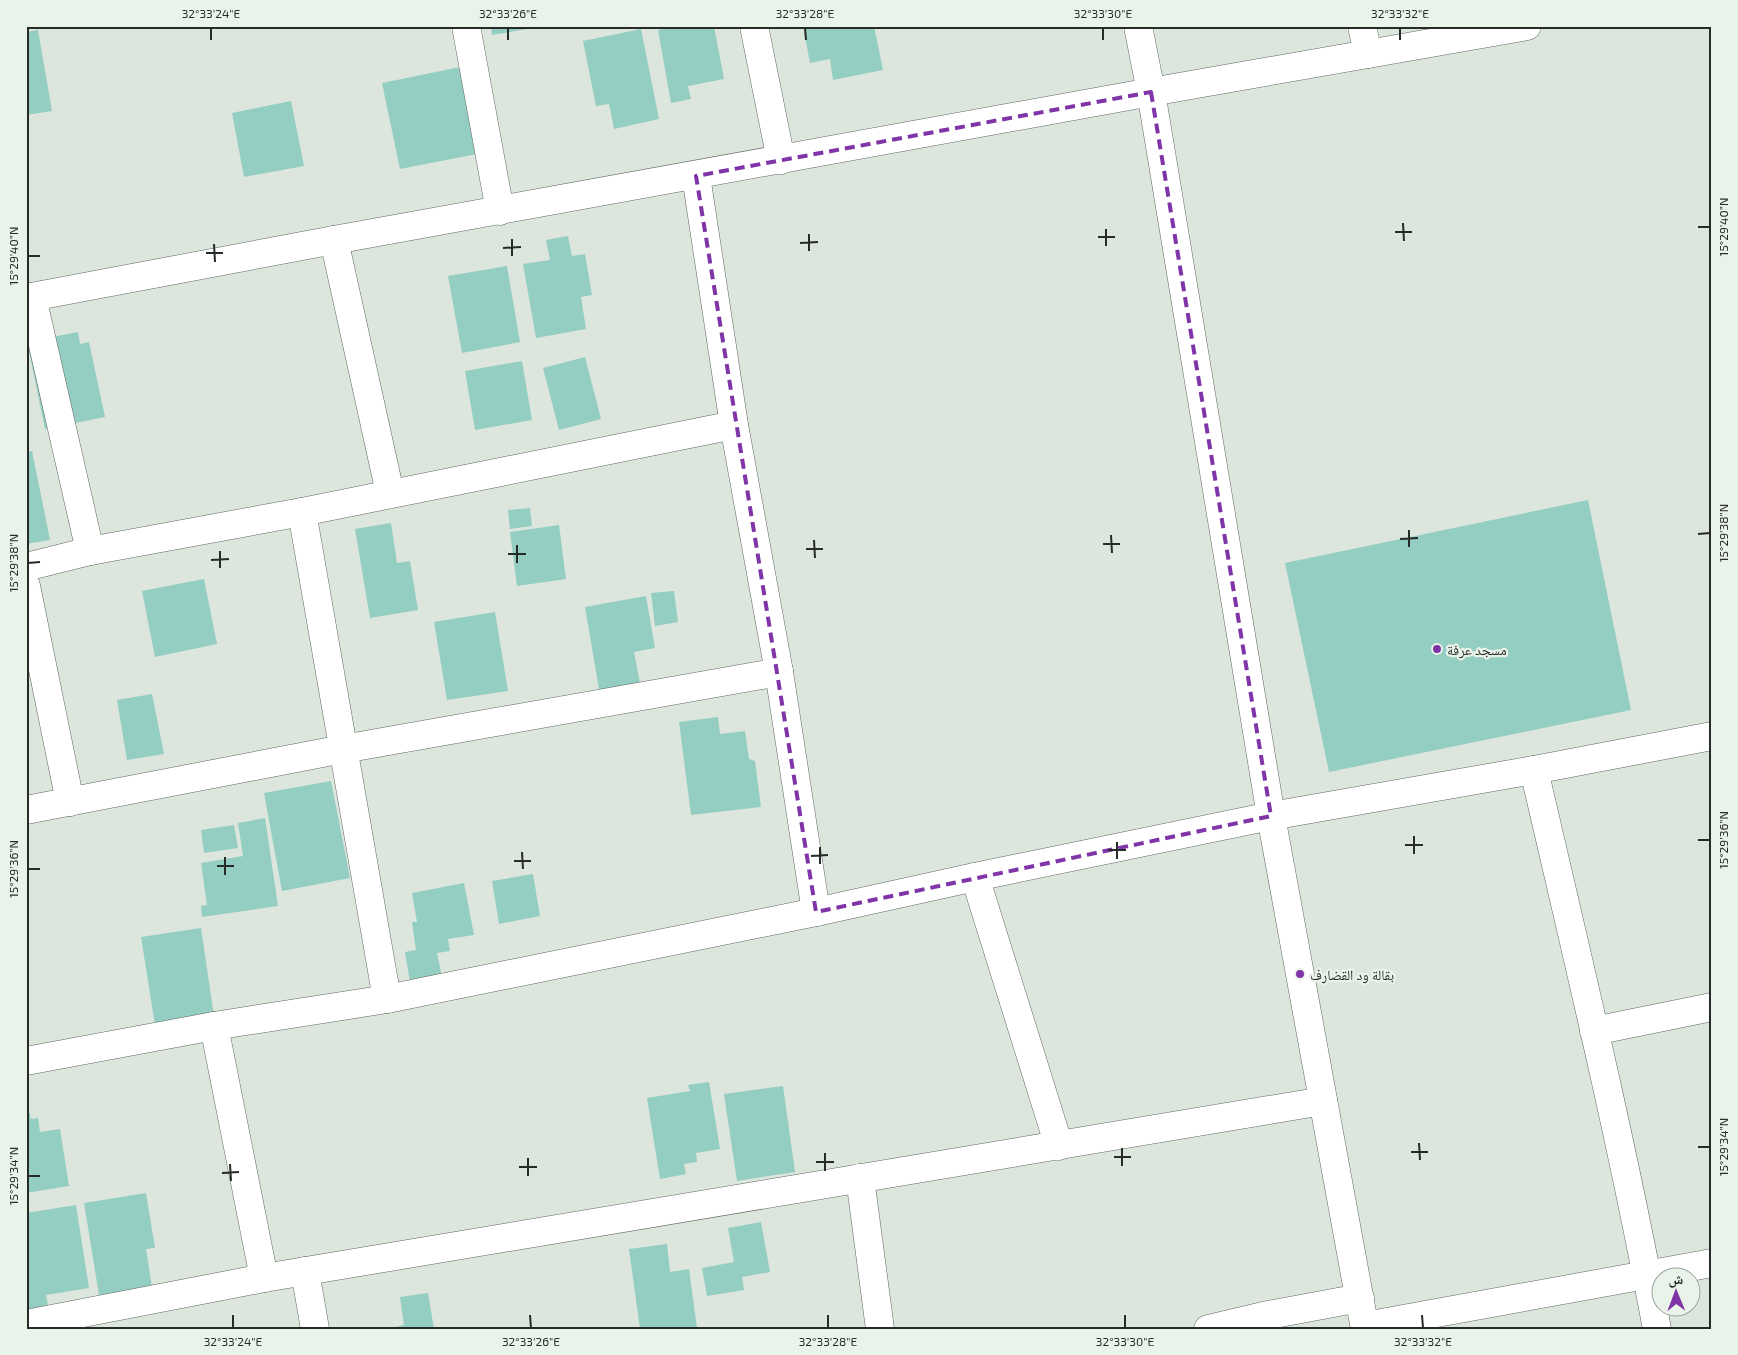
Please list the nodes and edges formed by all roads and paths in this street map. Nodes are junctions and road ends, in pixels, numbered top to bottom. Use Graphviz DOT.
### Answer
graph roads {
  1 [pos="466,26"];
  2 [pos="754,26"];
  3 [pos="1138,26"];
  4 [pos="1362,26"];
  5 [pos="1527,26"];
  6 [pos="1368,54"];
  7 [pos="1151,92"];
  8 [pos="782,160"];
  9 [pos="696,176"];
  10 [pos="500,210"];
  11 [pos="334,240"];
  12 [pos="29,297"];
  13 [pos="734,425"];
  14 [pos="390,493"];
  15 [pos="302,512"];
  16 [pos="90,551"];
  17 [pos="26,567"];
  18 [pos="26,586"];
  19 [pos="779,672"];
  20 [pos="1712,736"];
  21 [pos="343,749"];
  22 [pos="1534,770"];
  23 [pos="70,802"];
  24 [pos="26,810"];
  25 [pos="1271,816"];
  26 [pos="976,877"];
  27 [pos="816,912"];
  28 [pos="387,999"];
  29 [pos="1712,1008"];
  30 [pos="214,1026"];
  31 [pos="1594,1031"];
  32 [pos="26,1061"];
  33 [pos="1323,1101"];
  34 [pos="1059,1146"];
  35 [pos="860,1178"];
  36 [pos="1712,1263"];
  37 [pos="305,1272"];
  38 [pos="1647,1275"];
  39 [pos="264,1278"];
  40 [pos="1360,1298"];
  41 [pos="26,1324"];
  42 [pos="1365,1328"];
  43 [pos="315,1329"];
  44 [pos="880,1329"];
  45 [pos="1208,1329"];
  46 [pos="1657,1329"];
  1 -- 10 [label="street"];
  2 -- 8 [label="street"];
  3 -- 7 [label="street"];
  4 -- 6 [label="street"];
  5 -- 6 [label="street"];
  6 -- 7 [label="street"];
  7 -- 8 [label="street"];
  7 -- 25 [label="street"];
  8 -- 9 [label="street"];
  9 -- 10 [label="street"];
  9 -- 13 [label="street"];
  10 -- 11 [label="street"];
  11 -- 12 [label="street"];
  11 -- 14 [label="street"];
  12 -- 16 [label="street"];
  13 -- 14 [label="street"];
  13 -- 19 [label="street"];
  14 -- 15 [label="street"];
  15 -- 16 [label="street"];
  15 -- 21 [label="street"];
  16 -- 17 [label="street"];
  18 -- 23 [label="street"];
  19 -- 21 [label="street"];
  19 -- 27 [label="street"];
  20 -- 22 [label="street"];
  21 -- 23 [label="street"];
  21 -- 28 [label="street"];
  22 -- 25 [label="street"];
  22 -- 31 [label="street"];
  23 -- 24 [label="street"];
  25 -- 26 [label="street"];
  25 -- 33 [label="street"];
  26 -- 27 [label="street"];
  26 -- 34 [label="street"];
  27 -- 28 [label="street"];
  28 -- 30 [label="street"];
  29 -- 31 [label="street"];
  30 -- 32 [label="street"];
  30 -- 39 [label="street"];
  31 -- 38 [label="street"];
  33 -- 34 [label="street"];
  33 -- 40 [label="street"];
  34 -- 35 [label="street"];
  35 -- 37 [label="street"];
  35 -- 44 [label="street"];
  36 -- 38 [label="street"];
  37 -- 39 [label="street"];
  37 -- 43 [label="street"];
  38 -- 42 [label="street"];
  38 -- 46 [label="street"];
  39 -- 41 [label="street"];
  40 -- 42 [label="street"];
  40 -- 45 [label="street"];
}
